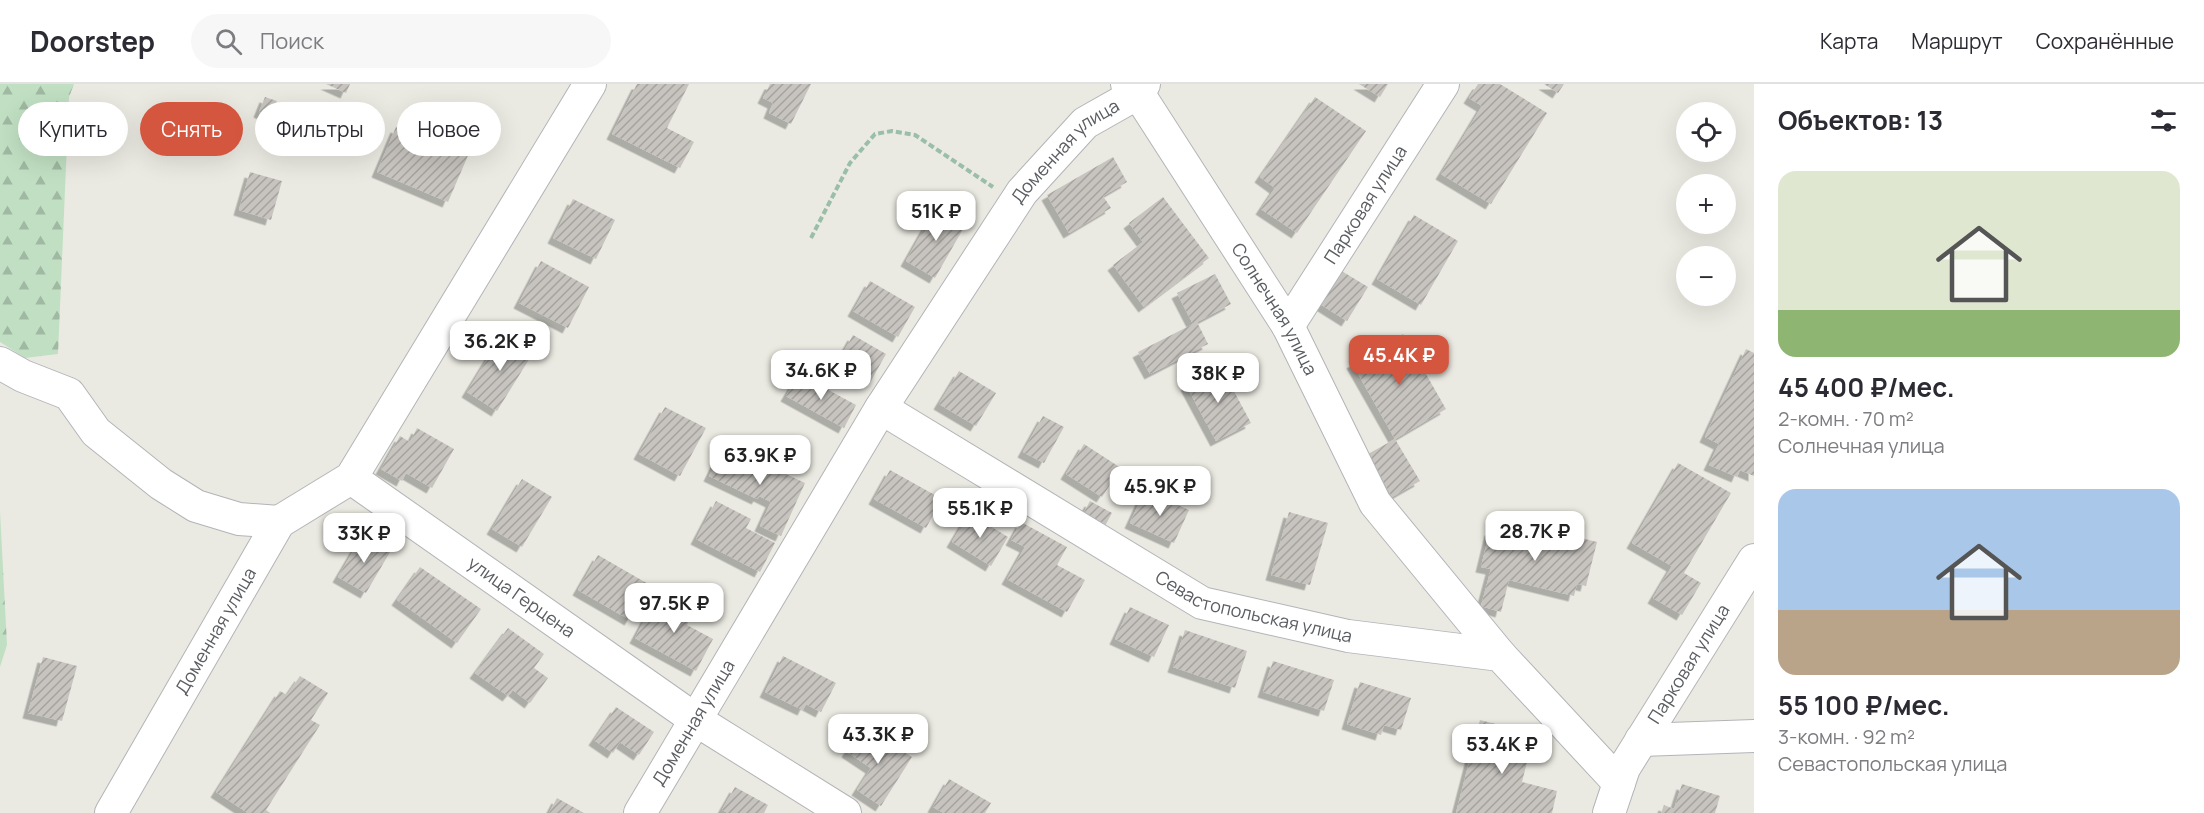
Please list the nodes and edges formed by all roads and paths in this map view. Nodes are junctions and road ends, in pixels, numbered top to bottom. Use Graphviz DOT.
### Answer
graph roads {
  1 [pos="590,84"];
  2 [pos="1443,84"];
  3 [pos="1136,87"];
  4 [pos="1015,202"];
  5 [pos="811,238"];
  6 [pos="1288,326"];
  7 [pos="0,363"];
  8 [pos="881,408"];
  9 [pos="351,478"];
  10 [pos="279,522"];
  11 [pos="1754,560"];
  12 [pos="1500,655"];
  13 [pos="696,720"];
  14 [pos="1754,736"];
  15 [pos="1641,740"];
  16 [pos="1621,775"];
  17 [pos="111,813"];
  18 [pos="640,813"];
  19 [pos="845,813"];
  20 [pos="1609,813"];
  1 -- 9 [label="street"];
  2 -- 6 [label="street, Парковая улица"];
  3 -- 4 [label="street, Доменная улица"];
  3 -- 6 [label="street, Солнечная улица"];
  4 -- 5 [label="path"];
  4 -- 8 [label="street, Доменная улица"];
  6 -- 12 [label="street, Солнечная улица"];
  7 -- 10 [label="street"];
  8 -- 12 [label="street, Севастопольская улица"];
  8 -- 13 [label="street, Доменная улица"];
  9 -- 10 [label="street, Доменная улица"];
  9 -- 13 [label="street, улица Герцена"];
  10 -- 17 [label="street, Доменная улица"];
  11 -- 15 [label="street, Парковая улица"];
  12 -- 16 [label="street"];
  13 -- 18 [label="street, Доменная улица"];
  13 -- 19 [label="street, улица Герцена"];
  14 -- 15 [label="street"];
  15 -- 16 [label="street, Парковая улица"];
  16 -- 20 [label="street, Парковая улица"];
}
